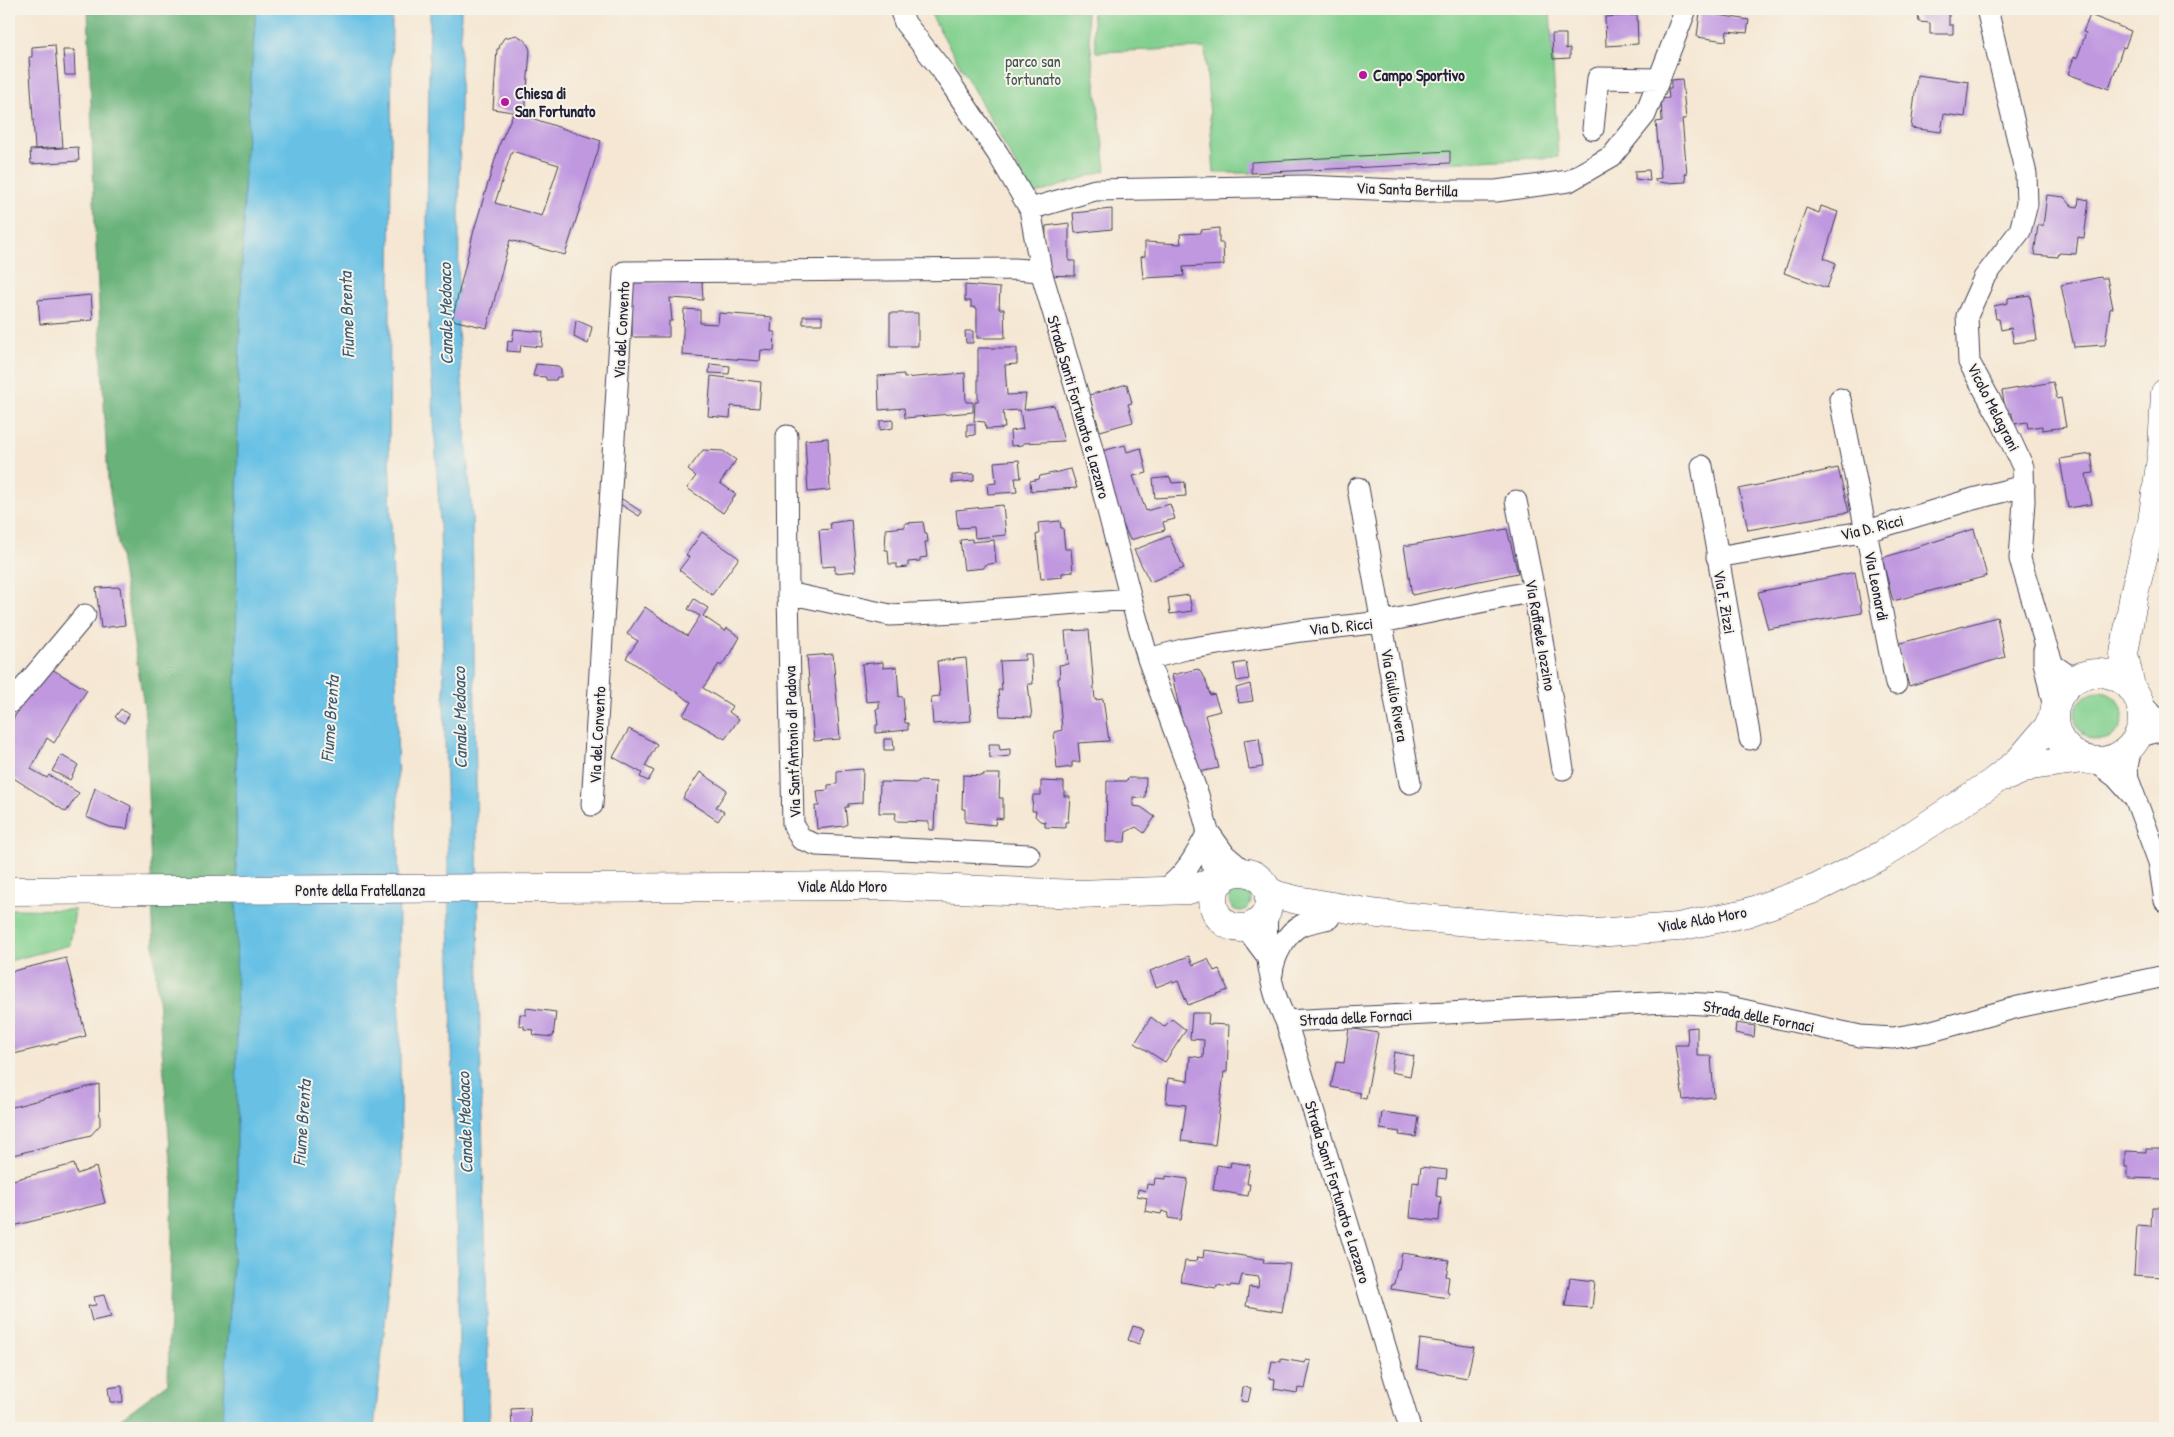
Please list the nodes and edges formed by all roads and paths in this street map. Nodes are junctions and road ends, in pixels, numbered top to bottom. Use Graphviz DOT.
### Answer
graph roads {
  1 [pos="900,9"];
  2 [pos="1686,9"];
  3 [pos="1987,9"];
  4 [pos="1658,79"];
  5 [pos="1593,130"];
  6 [pos="1030,208"];
  7 [pos="1041,272"];
  8 [pos="2165,393"];
  9 [pos="1840,400"];
  10 [pos="787,436"];
  11 [pos="1702,466"];
  12 [pos="2024,486"];
  13 [pos="1358,488"];
  14 [pos="1516,501"];
  15 [pos="1867,531"];
  16 [pos="1717,556"];
  17 [pos="1534,591"];
  18 [pos="788,592"];
  19 [pos="2134,594"];
  20 [pos="1131,599"];
  21 [pos="85,615"];
  22 [pos="1382,622"];
  23 [pos="2045,642"];
  24 [pos="1148,659"];
  25 [pos="2085,675"];
  26 [pos="1896,684"];
  27 [pos="2136,696"];
  28 [pos="9,703"];
  29 [pos="2054,711"];
  30 [pos="2165,722"];
  31 [pos="2165,729"];
  32 [pos="1750,738"];
  33 [pos="2134,742"];
  34 [pos="2089,760"];
  35 [pos="1563,769"];
  36 [pos="1993,782"];
  37 [pos="1410,784"];
  38 [pos="2135,798"];
  39 [pos="592,805"];
  40 [pos="1208,832"];
  41 [pos="1030,855"];
  42 [pos="1233,876"];
  43 [pos="606,888"];
  44 [pos="1164,890"];
  45 [pos="9,891"];
  46 [pos="1078,894"];
  47 [pos="2165,901"];
  48 [pos="1267,903"];
  49 [pos="1378,914"];
  50 [pos="1217,915"];
  51 [pos="1330,918"];
  52 [pos="1246,928"];
  53 [pos="1267,956"];
  54 [pos="2165,976"];
  55 [pos="1271,979"];
  56 [pos="1286,1021"];
  57 [pos="1410,1428"];
  1 -- 6 [label="street, Strada Santi Fortunato e Lazzaro"];
  2 -- 4 [label="street, Via Santa Bertilla"];
  3 -- 12 [label="street, Vicolo Melagrani"];
  4 -- 5 [label="street"];
  4 -- 6 [label="street, Via Santa Bertilla"];
  6 -- 7 [label="street, Strada Santi Fortunato e Lazzaro"];
  7 -- 20 [label="street, Strada Santi Fortunato e Lazzaro"];
  7 -- 39 [label="street, Via del Convento"];
  8 -- 19 [label="main road, Viale Aldo Moro"];
  9 -- 15 [label="street, Via Leonardi"];
  10 -- 18 [label="street, Via Sant'Antonio di Padova"];
  11 -- 16 [label="street, Via F. Zizzi"];
  12 -- 15 [label="street, Via D. Ricci"];
  12 -- 23 [label="street, Vicolo Melagrani"];
  13 -- 22 [label="street, Via Giulio Rivera"];
  14 -- 17 [label="street, Via Raffaele Iozzino"];
  15 -- 16 [label="street, Via D. Ricci"];
  15 -- 26 [label="street, Via Leonardi"];
  16 -- 32 [label="street, Via F. Zizzi"];
  17 -- 22 [label="street, Via D. Ricci"];
  17 -- 35 [label="street, Via Raffaele Iozzino"];
  18 -- 20 [label="street"];
  18 -- 41 [label="street, Via Sant'Antonio di Padova"];
  19 -- 25 [label="main road, Viale Aldo Moro"];
  19 -- 27 [label="main road, Viale Aldo Moro"];
  20 -- 24 [label="street, Strada Santi Fortunato e Lazzaro"];
  21 -- 28 [label="street"];
  22 -- 24 [label="street, Via D. Ricci"];
  22 -- 37 [label="street, Via Giulio Rivera"];
  23 -- 25 [label="street, Vicolo Melagrani"];
  23 -- 29 [label="street, Vicolo Melagrani"];
  24 -- 40 [label="street, Strada Santi Fortunato e Lazzaro"];
  25 -- 27 [label="main road"];
  25 -- 29 [label="main road, Viale Aldo Moro"];
  27 -- 30 [label="street"];
  27 -- 33 [label="main road, Viale Aldo Moro"];
  29 -- 34 [label="main road"];
  29 -- 36 [label="main road, Viale Aldo Moro"];
  31 -- 33 [label="street"];
  33 -- 34 [label="main road, Viale Aldo Moro"];
  33 -- 38 [label="street"];
  34 -- 36 [label="main road, Viale Aldo Moro"];
  34 -- 38 [label="street"];
  36 -- 49 [label="main road, Viale Aldo Moro"];
  38 -- 47 [label="street"];
  40 -- 42 [label="street, Strada Santi Fortunato e Lazzaro"];
  40 -- 44 [label="street"];
  42 -- 44 [label="main road, Viale Aldo Moro"];
  42 -- 48 [label="main road"];
  42 -- 50 [label="main road"];
  43 -- 45 [label="main road, Ponte della Fratellanza"];
  43 -- 46 [label="main road, Viale Aldo Moro"];
  44 -- 46 [label="main road, Viale Aldo Moro"];
  46 -- 50 [label="main road, Viale Aldo Moro"];
  48 -- 49 [label="main road, Viale Aldo Moro"];
  48 -- 51 [label="main road, Viale Aldo Moro"];
  48 -- 52 [label="main road"];
  48 -- 53 [label="street, Strada Santi Fortunato e Lazzaro"];
  49 -- 51 [label="main road, Viale Aldo Moro"];
  50 -- 52 [label="main road"];
  51 -- 55 [label="street, Viale Aldo Moro"];
  52 -- 53 [label="street, Strada Santi Fortunato e Lazzaro"];
  53 -- 55 [label="street, Strada Santi Fortunato e Lazzaro"];
  54 -- 56 [label="street, Strada delle Fornaci"];
  55 -- 56 [label="street, Strada Santi Fortunato e Lazzaro"];
  56 -- 57 [label="street, Strada Santi Fortunato e Lazzaro"];
}
